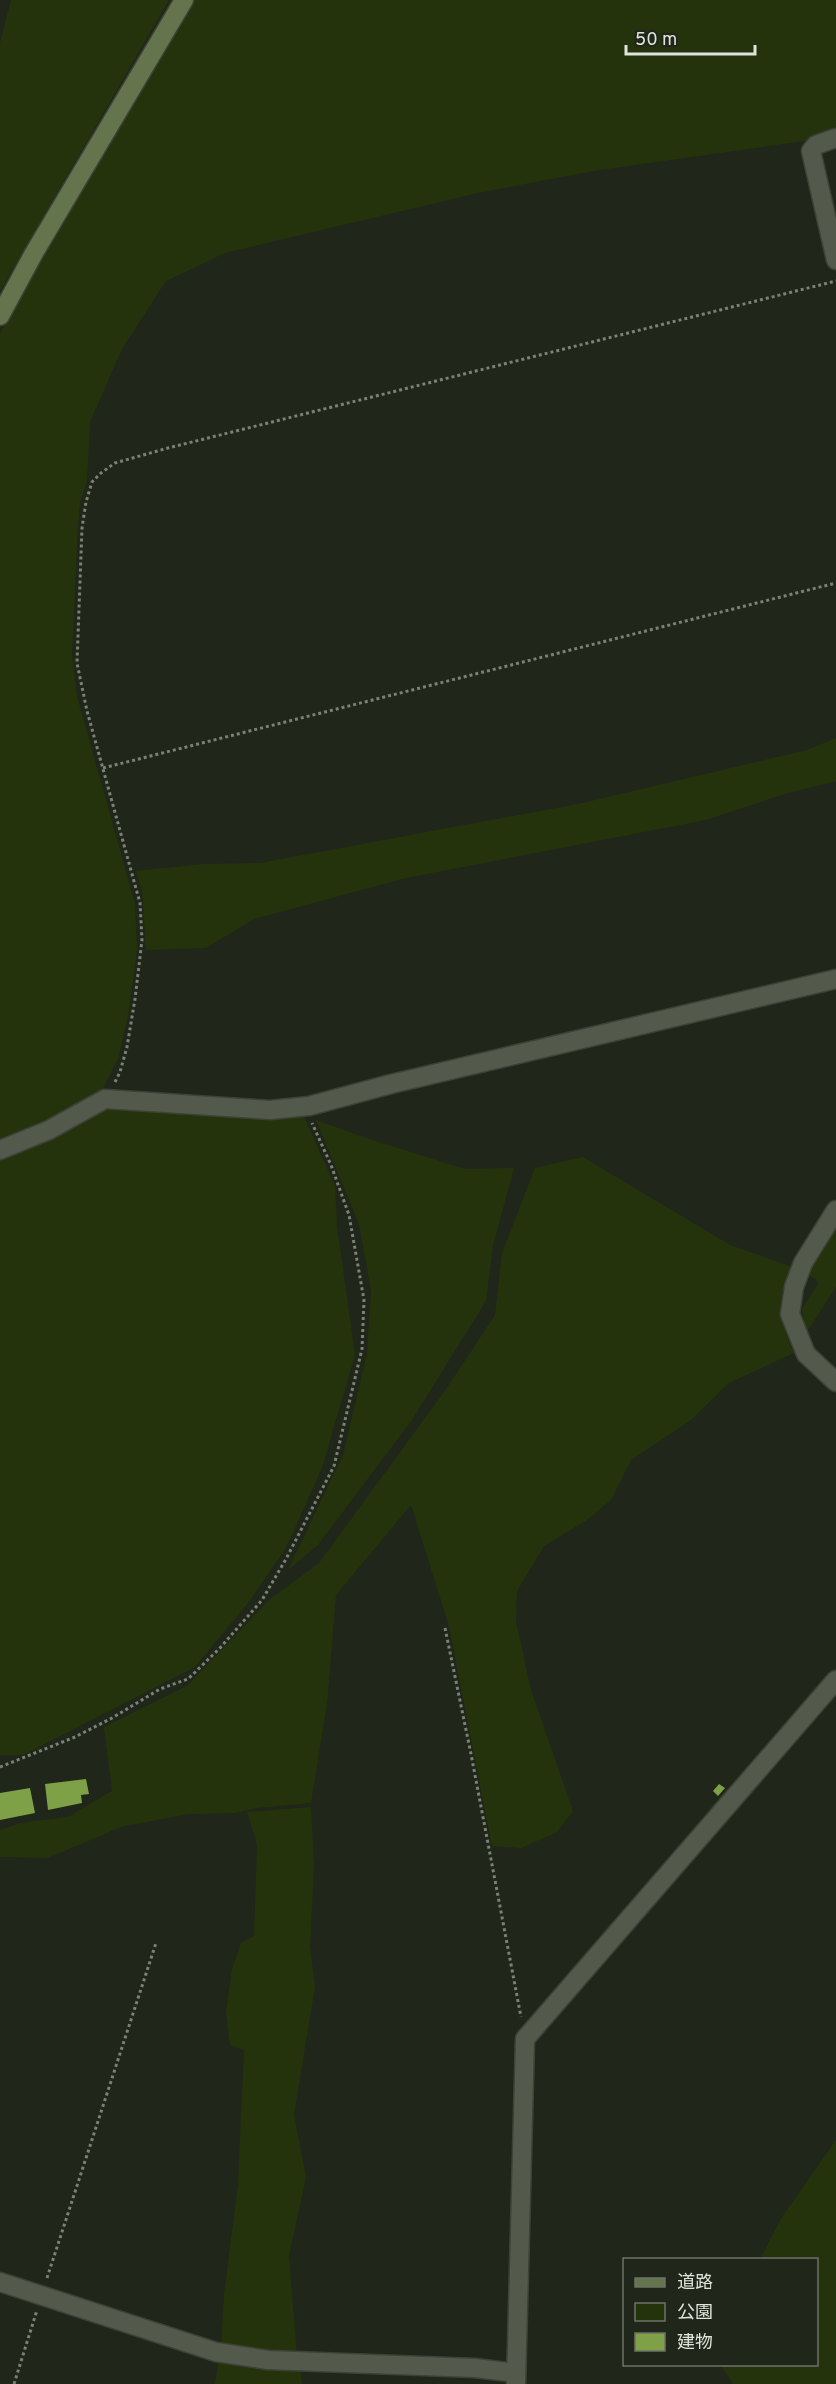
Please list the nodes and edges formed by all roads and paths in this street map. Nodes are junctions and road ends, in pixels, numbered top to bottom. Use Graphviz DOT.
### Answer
graph roads {
  1 [pos="184,0"];
  2 [pos="836,138"];
  3 [pos="836,261"];
  4 [pos="836,281"];
  5 [pos="0,316"];
  6 [pos="836,583"];
  7 [pos="103,768"];
  8 [pos="836,980"];
  9 [pos="105,1099"];
  10 [pos="309,1106"];
  11 [pos="0,1150"];
  12 [pos="836,1210"];
  13 [pos="836,1382"];
  14 [pos="445,1628"];
  15 [pos="836,1680"];
  16 [pos="0,1767"];
  17 [pos="156,1943"];
  18 [pos="525,2039"];
  19 [pos="0,2282"];
  20 [pos="42,2295"];
  21 [pos="516,2378"];
  22 [pos="14,2384"];
  1 -- 5 [label="main road"];
  2 -- 3 [label="street"];
  4 -- 7 [label="path"];
  6 -- 7 [label="path"];
  7 -- 9 [label="path"];
  8 -- 10 [label="street"];
  9 -- 10 [label="street"];
  9 -- 11 [label="street"];
  10 -- 16 [label="path"];
  12 -- 13 [label="street"];
  14 -- 18 [label="path"];
  15 -- 18 [label="street"];
  17 -- 20 [label="path"];
  18 -- 21 [label="street"];
  19 -- 20 [label="street"];
  20 -- 21 [label="street"];
  20 -- 22 [label="path"];
}
